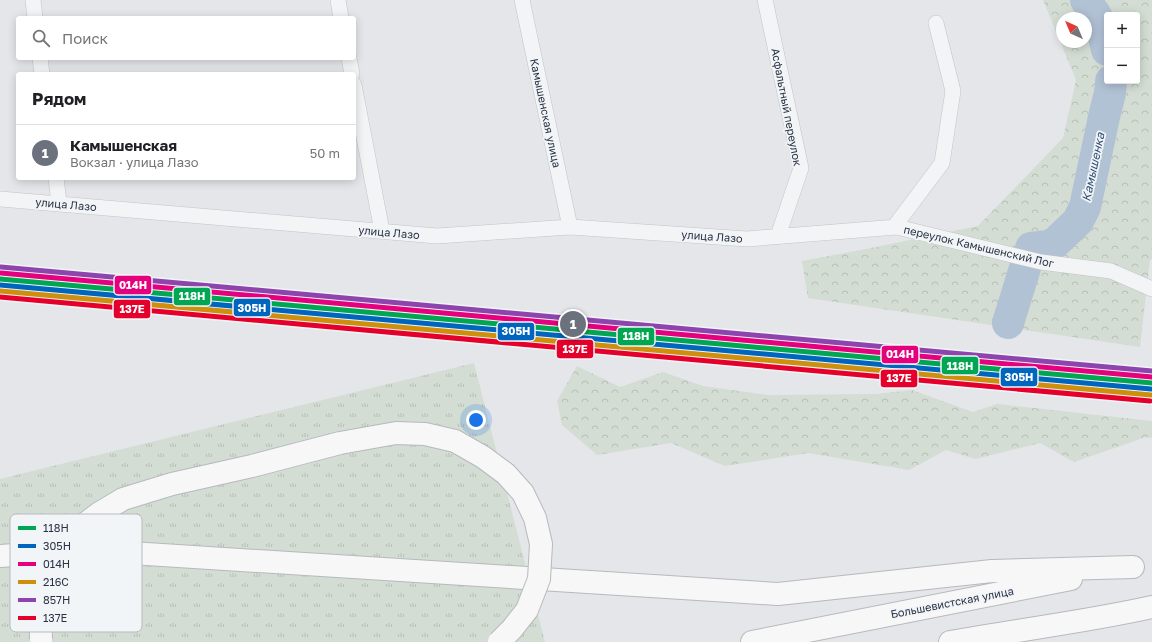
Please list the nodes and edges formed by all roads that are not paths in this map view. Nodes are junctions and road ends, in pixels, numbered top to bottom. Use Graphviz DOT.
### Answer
graph roads {
  1 [pos="33,0"];
  2 [pos="338,0"];
  3 [pos="522,0"];
  4 [pos="765,0"];
  5 [pos="35,16"];
  6 [pos="341,16"];
  7 [pos="936,22"];
  8 [pos="40,60"];
  9 [pos="349,60"];
  10 [pos="42,72"];
  11 [pos="352,72"];
  12 [pos="356,95"];
  13 [pos="56,180"];
  14 [pos="0,199"];
  15 [pos="60,203"];
  16 [pos="570,227"];
  17 [pos="894,227"];
  18 [pos="382,231"];
  19 [pos="778,236"];
  20 [pos="1152,289"];
  21 [pos="98,514"];
  22 [pos="142,554"];
  23 [pos="10,555"];
  24 [pos="0,556"];
  25 [pos="1143,564"];
  26 [pos="1152,607"];
  27 [pos="1073,621"];
  28 [pos="41,632"];
  29 [pos="42,642"];
  30 [pos="499,642"];
  31 [pos="752,642"];
  32 [pos="950,642"];
  33 [pos="1007,642"];
  1 -- 5 [label="street"];
  2 -- 6 [label="street"];
  3 -- 16 [label="street, Камышенская улица"];
  4 -- 19 [label="street, Асфальтный переулок"];
  7 -- 17 [label="street"];
  8 -- 10 [label="street"];
  9 -- 11 [label="street"];
  12 -- 18 [label="street"];
  13 -- 15 [label="street"];
  14 -- 15 [label="street, улица Лазо"];
  15 -- 18 [label="street, улица Лазо"];
  16 -- 18 [label="street, улица Лазо"];
  16 -- 19 [label="street, улица Лазо"];
  17 -- 19 [label="street, переулок Камышенский Лог"];
  17 -- 20 [label="street, переулок Камышенский Лог"];
  21 -- 30 [label="highway, bridge"];
  22 -- 25 [label="highway"];
  23 -- 24 [label="highway"];
  25 -- 31 [label="highway, Большевистская улица"];
  26 -- 27 [label="highway"];
  27 -- 32 [label="highway"];
  27 -- 33 [label="highway"];
  28 -- 29 [label="highway, bridge"];
}
